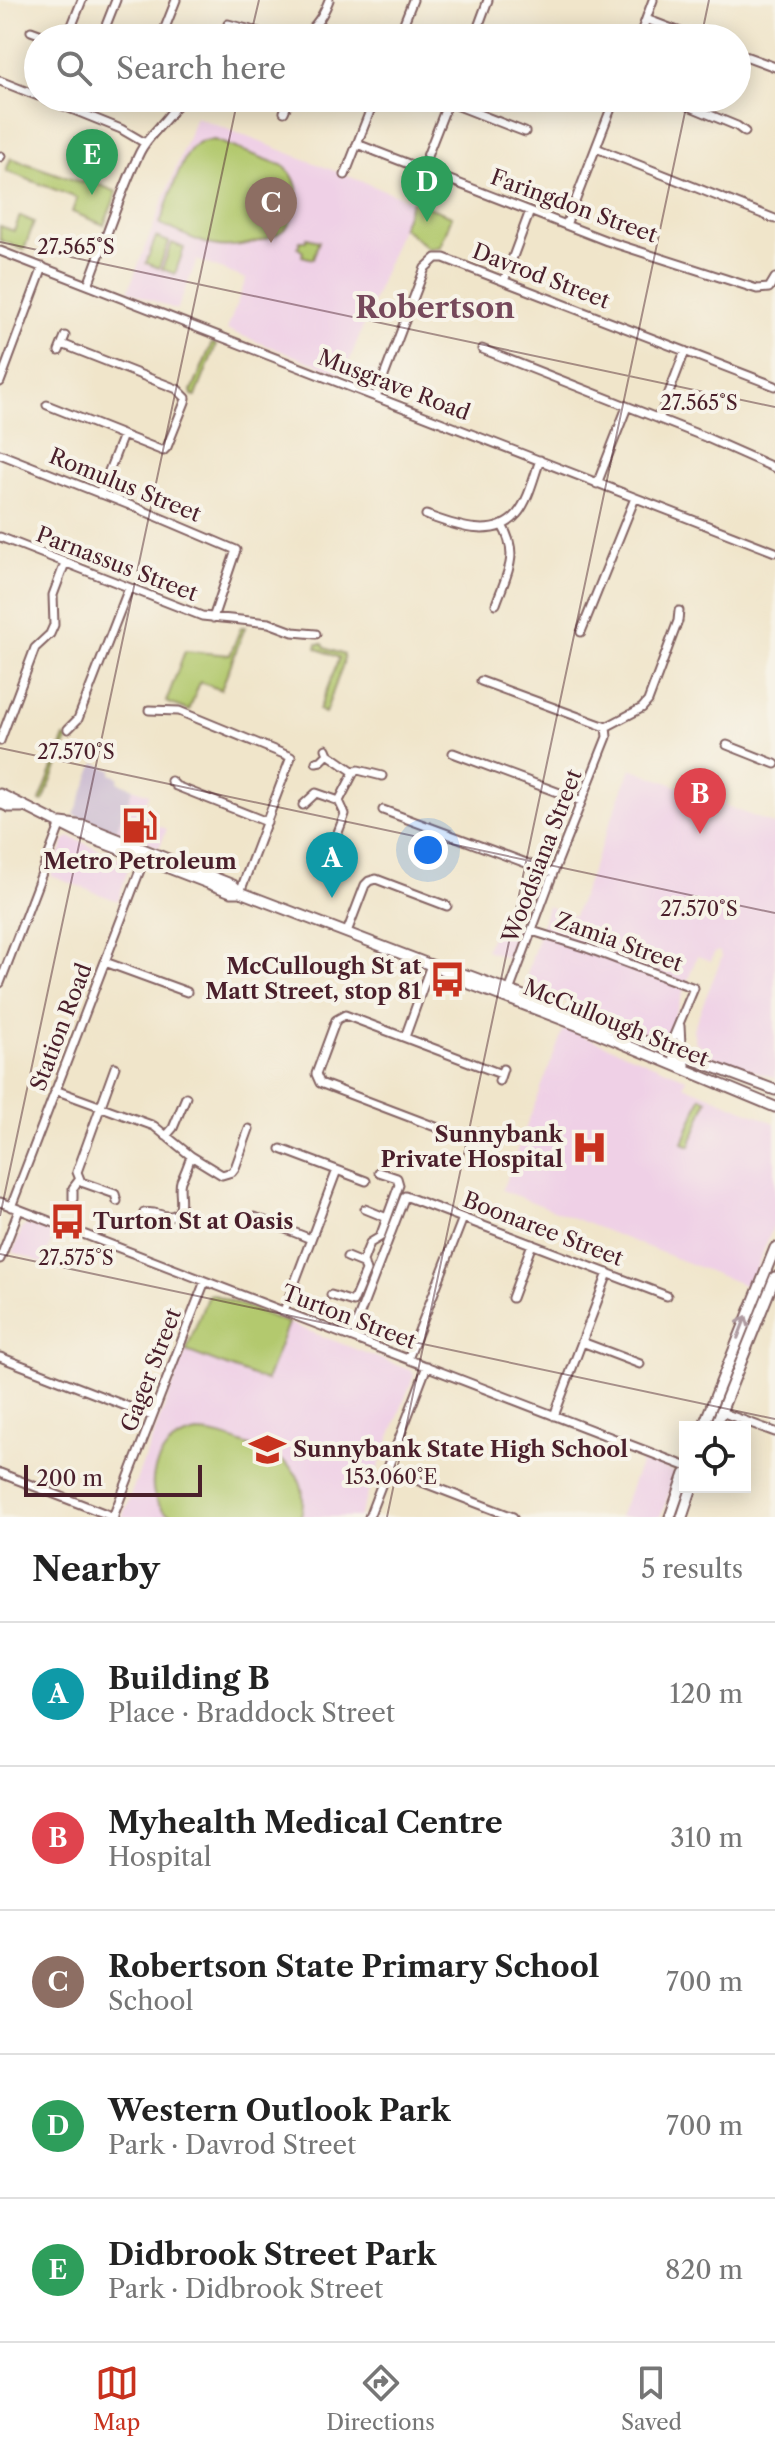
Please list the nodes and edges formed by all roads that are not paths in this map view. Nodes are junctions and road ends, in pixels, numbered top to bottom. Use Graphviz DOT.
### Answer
graph roads {
  1 [pos="82,0"];
  2 [pos="116,0"];
  3 [pos="176,0"];
  4 [pos="329,0"];
  5 [pos="413,0"];
  6 [pos="488,0"];
  7 [pos="653,0"];
  8 [pos="646,19"];
  9 [pos="73,24"];
  10 [pos="107,24"];
  11 [pos="167,24"];
  12 [pos="316,24"];
  13 [pos="404,24"];
  14 [pos="480,24"];
  15 [pos="644,24"];
  16 [pos="659,24"];
  17 [pos="751,58"];
  18 [pos="775,67"];
  19 [pos="0,81"];
  20 [pos="24,90"];
  21 [pos="79,112"];
  22 [pos="172,112"];
  23 [pos="370,112"];
  24 [pos="444,112"];
  25 [pos="478,112"];
  26 [pos="610,112"];
  27 [pos="703,112"];
  28 [pos="525,132"];
  29 [pos="745,132"];
  30 [pos="145,143"];
  31 [pos="357,144"];
  32 [pos="596,148"];
  33 [pos="422,169"];
  34 [pos="345,175"];
  35 [pos="530,211"];
  36 [pos="775,219"];
  37 [pos="566,225"];
  38 [pos="0,251"];
  39 [pos="43,267"];
  40 [pos="775,278"];
  41 [pos="504,281"];
  42 [pos="88,285"];
  43 [pos="62,344"];
  44 [pos="482,349"];
  45 [pos="685,351"];
  46 [pos="9,362"];
  47 [pos="18,365"];
  48 [pos="0,382"];
  49 [pos="775,386"];
  50 [pos="376,397"];
  51 [pos="47,405"];
  52 [pos="627,407"];
  53 [pos="659,419"];
  54 [pos="123,435"];
  55 [pos="0,454"];
  56 [pos="540,460"];
  57 [pos="775,468"];
  58 [pos="597,484"];
  59 [pos="100,494"];
  60 [pos="635,498"];
  61 [pos="426,515"];
  62 [pos="502,525"];
  63 [pos="0,537"];
  64 [pos="775,552"];
  65 [pos="65,563"];
  66 [pos="129,588"];
  67 [pos="496,604"];
  68 [pos="679,611"];
  69 [pos="213,618"];
  70 [pos="581,632"];
  71 [pos="316,634"];
  72 [pos="481,681"];
  73 [pos="149,710"];
  74 [pos="606,727"];
  75 [pos="68,729"];
  76 [pos="0,741"];
  77 [pos="727,745"];
  78 [pos="453,753"];
  79 [pos="316,762"];
  80 [pos="775,764"];
  81 [pos="354,772"];
  82 [pos="382,776"];
  83 [pos="171,781"];
  84 [pos="0,794"];
  85 [pos="339,801"];
  86 [pos="581,801"];
  87 [pos="0,803"];
  88 [pos="303,805"];
  89 [pos="22,807"];
  90 [pos="383,810"];
  91 [pos="267,822"];
  92 [pos="61,823"];
  93 [pos="337,835"];
  94 [pos="146,855"];
  95 [pos="553,873"];
  96 [pos="240,892"];
  97 [pos="447,906"];
  98 [pos="532,931"];
  99 [pos="347,932"];
  100 [pos="105,962"];
  101 [pos="431,965"];
  102 [pos="0,983"];
  103 [pos="187,992"];
  104 [pos="508,994"];
  105 [pos="680,1026"];
  106 [pos="405,1037"];
  107 [pos="670,1052"];
  108 [pos="685,1057"];
  109 [pos="115,1067"];
  110 [pos="691,1074"];
  111 [pos="501,1075"];
  112 [pos="55,1090"];
  113 [pos="775,1090"];
  114 [pos="186,1097"];
  115 [pos="775,1107"];
  116 [pos="101,1108"];
  117 [pos="249,1129"];
  118 [pos="479,1132"];
  119 [pos="166,1136"];
  120 [pos="281,1149"];
  121 [pos="191,1156"];
  122 [pos="337,1170"];
  123 [pos="379,1172"];
  124 [pos="79,1180"];
  125 [pos="366,1181"];
  126 [pos="73,1199"];
  127 [pos="117,1201"];
  128 [pos="0,1202"];
  129 [pos="15,1208"];
  130 [pos="365,1209"];
  131 [pos="144,1213"];
  132 [pos="255,1217"];
  133 [pos="387,1218"];
  134 [pos="463,1218"];
  135 [pos="311,1239"];
  136 [pos="532,1244"];
  137 [pos="775,1248"];
  138 [pos="347,1257"];
  139 [pos="0,1259"];
  140 [pos="364,1264"];
  141 [pos="608,1273"];
  142 [pos="775,1277"];
  143 [pos="205,1281"];
  144 [pos="758,1287"];
  145 [pos="331,1295"];
  146 [pos="667,1296"];
  147 [pos="771,1296"];
  148 [pos="512,1298"];
  149 [pos="284,1311"];
  150 [pos="351,1337"];
  151 [pos="582,1342"];
  152 [pos="0,1357"];
  153 [pos="408,1359"];
  154 [pos="640,1364"];
  155 [pos="427,1366"];
  156 [pos="721,1412"];
  157 [pos="152,1416"];
  158 [pos="554,1416"];
  159 [pos="705,1421"];
  160 [pos="717,1421"];
  161 [pos="775,1432"];
  162 [pos="679,1464"];
  163 [pos="388,1469"];
  164 [pos="0,1473"];
  165 [pos="679,1491"];
  166 [pos="690,1493"];
  167 [pos="114,1517"];
  168 [pos="369,1517"];
  169 [pos="513,1517"];
  170 [pos="670,1517"];
  171 [pos="682,1517"];
  1 -- 9 [label="street"];
  2 -- 10 [label="street"];
  3 -- 11 [label="street"];
  4 -- 12 [label="street"];
  5 -- 13 [label="street"];
  6 -- 14 [label="street"];
  7 -- 8 [label="street"];
  8 -- 15 [label="street"];
  8 -- 16 [label="street"];
  17 -- 18 [label="street"];
  19 -- 20 [label="street"];
  21 -- 30 [label="street"];
  22 -- 30 [label="street"];
  23 -- 31 [label="street"];
  24 -- 33 [label="street"];
  25 -- 28 [label="street"];
  26 -- 32 [label="street"];
  27 -- 29 [label="street"];
  30 -- 42 [label="street"];
  31 -- 33 [label="street, Faringdon Street"];
  31 -- 34 [label="street"];
  32 -- 36 [label="street"];
  32 -- 37 [label="street"];
  33 -- 35 [label="street, Faringdon Street"];
  35 -- 37 [label="street, Faringdon Street"];
  35 -- 41 [label="street"];
  37 -- 40 [label="street, Faringdon Street"];
  38 -- 39 [label="street, Musgrave Road"];
  39 -- 42 [label="street, Musgrave Road"];
  39 -- 46 [label="street"];
  41 -- 45 [label="street, Davrod Street"];
  41 -- 50 [label="street, Davrod Street"];
  42 -- 50 [label="street, Musgrave Road"];
  43 -- 54 [label="street"];
  44 -- 52 [label="street"];
  45 -- 49 [label="street, Davrod Street"];
  45 -- 53 [label="street"];
  46 -- 47 [label="street"];
  46 -- 48 [label="street"];
  50 -- 56 [label="street, Musgrave Road"];
  51 -- 54 [label="street"];
  52 -- 53 [label="street"];
  52 -- 58 [label="street"];
  53 -- 57 [label="street"];
  54 -- 59 [label="street"];
  55 -- 59 [label="street, Romulus Street"];
  56 -- 58 [label="street, Musgrave Road"];
  56 -- 62 [label="street"];
  58 -- 60 [label="street, Musgrave Road"];
  59 -- 69 [label="street, Romulus Street"];
  60 -- 64 [label="street, Musgrave Road"];
  60 -- 70 [label="street"];
  61 -- 62 [label="street"];
  62 -- 67 [label="street"];
  63 -- 65 [label="street, Parnassus Street"];
  65 -- 66 [label="street, Parnassus Street"];
  65 -- 76 [label="street"];
  66 -- 69 [label="street, Parnassus Street"];
  66 -- 75 [label="street"];
  68 -- 74 [label="street"];
  69 -- 71 [label="street, Parnassus Street"];
  72 -- 74 [label="street"];
  73 -- 91 [label="street"];
  74 -- 86 [label="street, Woodsiana Street"];
  77 -- 80 [label="street"];
  78 -- 86 [label="street"];
  79 -- 81 [label="street"];
  81 -- 82 [label="street"];
  81 -- 85 [label="street"];
  83 -- 91 [label="street"];
  84 -- 89 [label="main road, McCullough Street"];
  85 -- 88 [label="street"];
  85 -- 93 [label="street"];
  86 -- 95 [label="street, Woodsiana Street"];
  87 -- 89 [label="main road, McCullough Street"];
  89 -- 92 [label="main road, McCullough Street"];
  90 -- 95 [label="street"];
  91 -- 96 [label="street"];
  92 -- 94 [label="main road, McCullough Street"];
  92 -- 102 [label="street"];
  94 -- 96 [label="main road, McCullough Street"];
  94 -- 100 [label="street, Station Road"];
  95 -- 98 [label="street, Woodsiana Street"];
  96 -- 99 [label="main road, McCullough Street"];
  97 -- 99 [label="street"];
  98 -- 104 [label="street, Woodsiana Street"];
  98 -- 105 [label="street, Zamia Street"];
  99 -- 101 [label="main road, McCullough Street"];
  100 -- 103 [label="street"];
  100 -- 112 [label="street, Station Road"];
  101 -- 104 [label="main road, McCullough Street"];
  101 -- 106 [label="street"];
  104 -- 107 [label="main road, McCullough Street"];
  104 -- 110 [label="main road, McCullough Street"];
  105 -- 107 [label="street"];
  105 -- 108 [label="street"];
  106 -- 111 [label="street"];
  106 -- 118 [label="street"];
  107 -- 108 [label="main road, McCullough Street"];
  107 -- 110 [label="street"];
  108 -- 113 [label="main road, McCullough Street"];
  109 -- 116 [label="street"];
  110 -- 115 [label="main road, McCullough Street"];
  112 -- 116 [label="street"];
  112 -- 129 [label="street, Station Road"];
  114 -- 119 [label="street"];
  116 -- 119 [label="street"];
  116 -- 124 [label="street"];
  117 -- 121 [label="street"];
  119 -- 121 [label="street"];
  120 -- 122 [label="street"];
  121 -- 131 [label="street"];
  122 -- 125 [label="street"];
  122 -- 135 [label="street"];
  123 -- 133 [label="street"];
  124 -- 126 [label="street"];
  124 -- 127 [label="street"];
  128 -- 129 [label="street, Turton Street"];
  129 -- 139 [label="street, Station Road"];
  129 -- 143 [label="street, Turton Street"];
  130 -- 133 [label="street"];
  132 -- 135 [label="street"];
  133 -- 140 [label="street"];
  134 -- 136 [label="street, Boonaree Street"];
  134 -- 150 [label="street, Boonaree Street"];
  134 -- 153 [label="street"];
  135 -- 149 [label="street"];
  136 -- 141 [label="street, Boonaree Street"];
  136 -- 148 [label="street"];
  137 -- 144 [label="main road"];
  138 -- 140 [label="street"];
  140 -- 145 [label="street"];
  141 -- 146 [label="street, Boonaree Street"];
  141 -- 151 [label="street"];
  142 -- 147 [label="main road"];
  143 -- 149 [label="street, Turton Street"];
  143 -- 157 [label="street, Gager Street"];
  144 -- 147 [label="street"];
  159 -- 144 [label="main road, one-way"];
  147 -- 156 [label="main road"];
  149 -- 150 [label="street, Turton Street"];
  150 -- 153 [label="street, Turton Street"];
  151 -- 154 [label="street"];
  151 -- 158 [label="street"];
  152 -- 157 [label="street"];
  153 -- 155 [label="street, Turton Street"];
  155 -- 158 [label="street, Turton Street"];
  155 -- 163 [label="street"];
  156 -- 160 [label="main road"];
  156 -- 161 [label="street"];
  157 -- 167 [label="street, Gager Street"];
  158 -- 162 [label="street, Turton Street"];
  163 -- 168 [label="street"];
  163 -- 169 [label="street"];
  164 -- 167 [label="street"];
  165 -- 170 [label="main road"];
  166 -- 171 [label="main road"];
}
